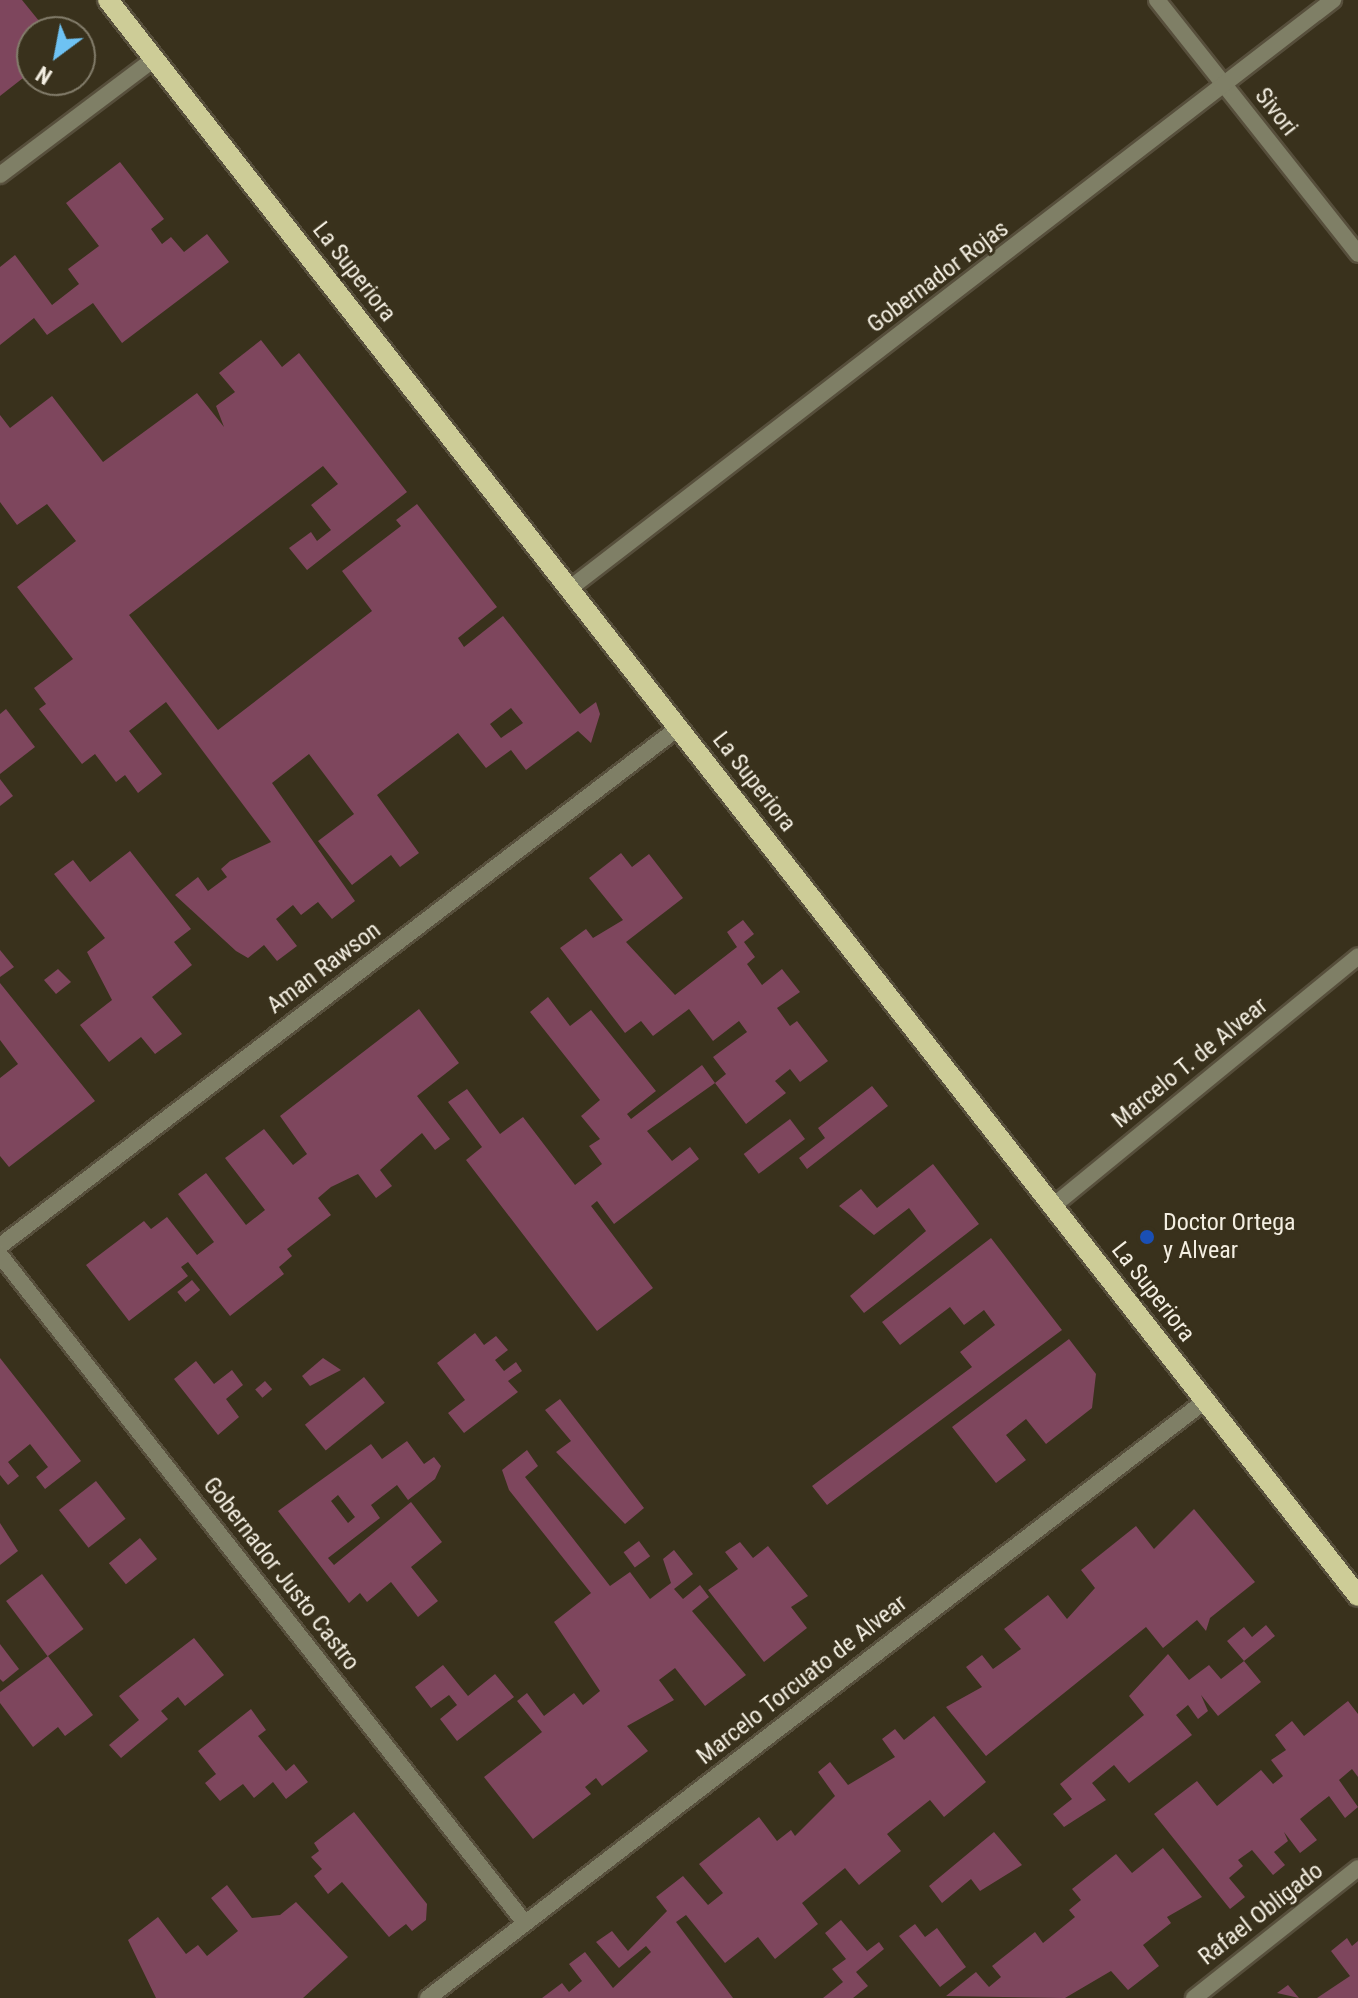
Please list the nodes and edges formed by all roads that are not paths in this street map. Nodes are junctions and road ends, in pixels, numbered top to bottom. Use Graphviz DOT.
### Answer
graph roads {
  1 [pos="108,0"];
  2 [pos="1157,0"];
  3 [pos="1333,0"];
  4 [pos="154,59"];
  5 [pos="1226,87"];
  6 [pos="0,175"];
  7 [pos="1358,254"];
  8 [pos="569,589"];
  9 [pos="678,728"];
  10 [pos="1358,956"];
  11 [pos="1053,1206"];
  12 [pos="0,1246"];
  13 [pos="0,1255"];
  14 [pos="1205,1401"];
  15 [pos="1358,1596"];
  16 [pos="1358,1868"];
  17 [pos="525,1923"];
  18 [pos="428,1998"];
  19 [pos="1194,1998"];
  1 -- 4 [label="main road, La Superiora"];
  2 -- 5 [label="street, Sivori"];
  3 -- 5 [label="street, Gobernador Rojas"];
  4 -- 6 [label="street"];
  4 -- 8 [label="main road, La Superiora"];
  5 -- 7 [label="street, Sivori"];
  5 -- 8 [label="street, Gobernador Rojas"];
  8 -- 9 [label="main road, La Superiora"];
  9 -- 11 [label="main road, La Superiora"];
  9 -- 12 [label="street, Aman Rawson"];
  10 -- 11 [label="street, Marcelo T. de Alvear"];
  11 -- 14 [label="main road, La Superiora"];
  13 -- 17 [label="street, Gobernador Justo Castro"];
  14 -- 15 [label="main road, La Superiora"];
  14 -- 17 [label="street, Marcelo Torcuato de Alvear"];
  16 -- 19 [label="street, Rafael Obligado"];
  17 -- 18 [label="street, Marcelo Torcuato de Alvear"];
}
